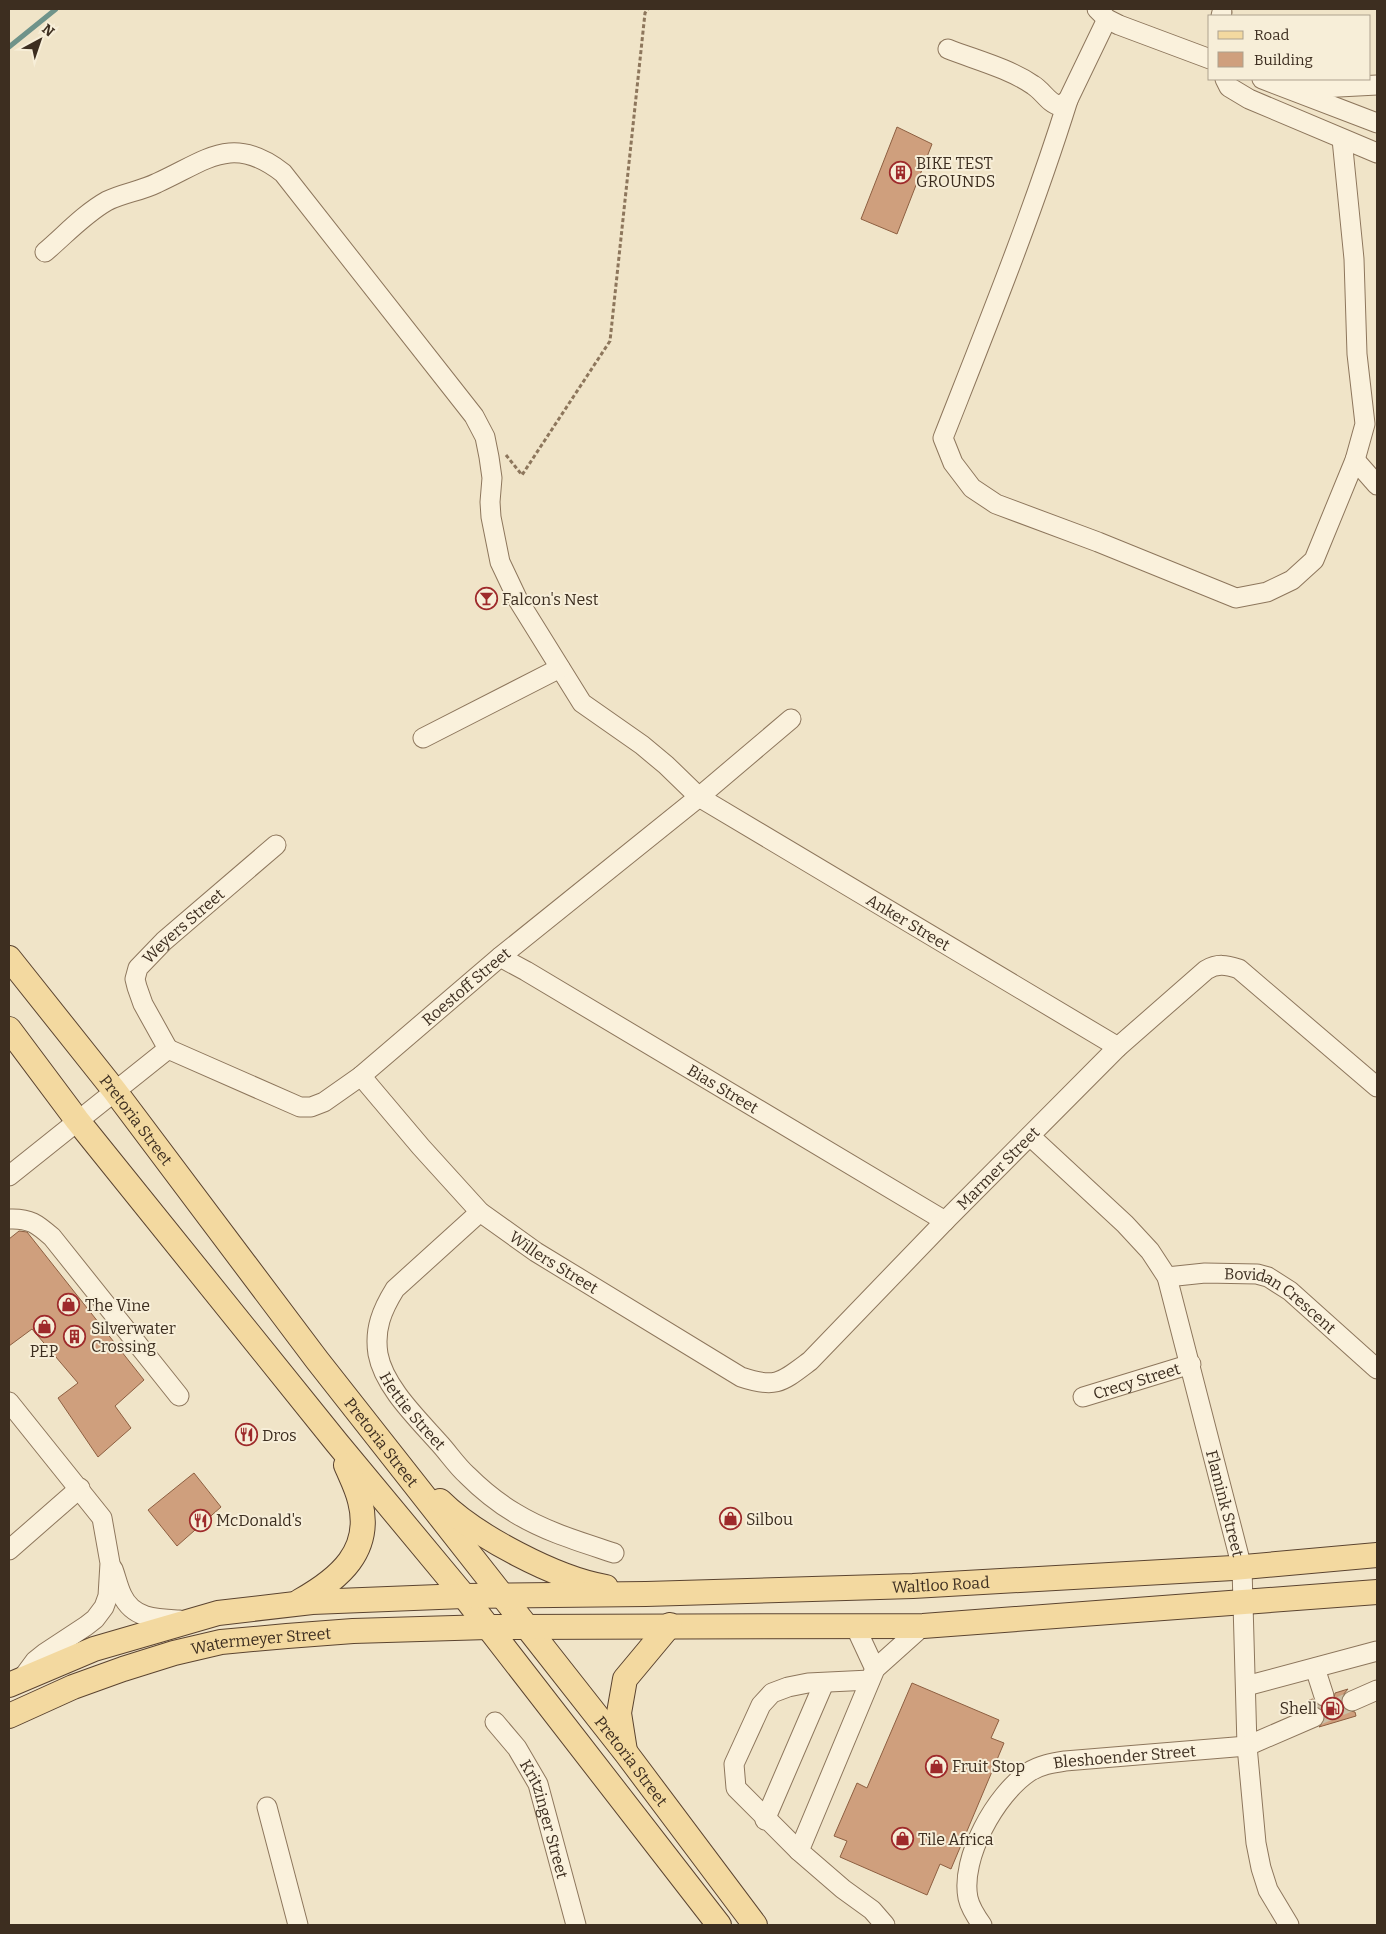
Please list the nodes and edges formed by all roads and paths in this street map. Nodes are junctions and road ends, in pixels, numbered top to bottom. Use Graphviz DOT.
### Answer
graph roads {
  1 [pos="648,9"];
  2 [pos="1106,12"];
  3 [pos="1208,45"];
  4 [pos="948,49"];
  5 [pos="1208,58"];
  6 [pos="1226,80"];
  7 [pos="1265,80"];
  8 [pos="1291,80"];
  9 [pos="1377,85"];
  10 [pos="1068,100"];
  11 [pos="1377,123"];
  12 [pos="1342,139"];
  13 [pos="1377,153"];
  14 [pos="45,252"];
  15 [pos="504,453"];
  16 [pos="1355,460"];
  17 [pos="1377,486"];
  18 [pos="560,668"];
  19 [pos="791,719"];
  20 [pos="423,738"];
  21 [pos="699,797"];
  22 [pos="276,845"];
  23 [pos="9,958"];
  24 [pos="500,958"];
  25 [pos="9,1029"];
  26 [pos="1118,1047"];
  27 [pos="168,1049"];
  28 [pos="361,1076"];
  29 [pos="1377,1086"];
  30 [pos="114,1090"];
  31 [pos="77,1120"];
  32 [pos="1030,1136"];
  33 [pos="9,1176"];
  34 [pos="480,1212"];
  35 [pos="9,1219"];
  36 [pos="945,1221"];
  37 [pos="1168,1277"];
  38 [pos="1191,1364"];
  39 [pos="1377,1369"];
  40 [pos="788,1378"];
  41 [pos="179,1396"];
  42 [pos="1083,1397"];
  43 [pos="9,1402"];
  44 [pos="337,1443"];
  45 [pos="391,1456"];
  46 [pos="80,1488"];
  47 [pos="9,1550"];
  48 [pos="614,1553"];
  49 [pos="1377,1555"];
  50 [pos="110,1563"];
  51 [pos="1242,1568"];
  52 [pos="1377,1592"];
  53 [pos="646,1594"];
  54 [pos="464,1596"];
  55 [pos="502,1596"];
  56 [pos="1244,1602"];
  57 [pos="294,1604"];
  58 [pos="194,1620"];
  59 [pos="670,1625"];
  60 [pos="526,1626"];
  61 [pos="855,1626"];
  62 [pos="923,1626"];
  63 [pos="488,1627"];
  64 [pos="1377,1651"];
  65 [pos="1315,1668"];
  66 [pos="873,1675"];
  67 [pos="15,1682"];
  68 [pos="824,1682"];
  69 [pos="1246,1686"];
  70 [pos="1377,1690"];
  71 [pos="1324,1696"];
  72 [pos="1352,1700"];
  73 [pos="9,1716"];
  74 [pos="1314,1716"];
  75 [pos="495,1722"];
  76 [pos="1247,1746"];
  77 [pos="626,1753"];
  78 [pos="267,1807"];
  79 [pos="765,1820"];
  80 [pos="799,1851"];
  81 [pos="298,1925"];
  82 [pos="574,1925"];
  83 [pos="719,1925"];
  84 [pos="755,1925"];
  85 [pos="885,1925"];
  86 [pos="982,1925"];
  87 [pos="1289,1925"];
  1 -- 15 [label="path"];
  2 -- 3 [label="street"];
  2 -- 5 [label="street"];
  2 -- 10 [label="street"];
  4 -- 10 [label="street"];
  6 -- 12 [label="street"];
  7 -- 11 [label="street"];
  8 -- 9 [label="street"];
  10 -- 16 [label="street"];
  12 -- 13 [label="street"];
  12 -- 16 [label="street"];
  14 -- 18 [label="street, Anker Street"];
  16 -- 17 [label="street"];
  18 -- 20 [label="street"];
  18 -- 21 [label="street, Anker Street"];
  19 -- 21 [label="street, Roestoff Street"];
  21 -- 24 [label="street, Roestoff Street"];
  21 -- 26 [label="street, Anker Street"];
  22 -- 27 [label="street, Weyers Street"];
  23 -- 30 [label="main road, Pretoria Street"];
  24 -- 28 [label="street, Roestoff Street"];
  24 -- 36 [label="street, Bias Street"];
  25 -- 31 [label="main road, Pretoria Street"];
  26 -- 29 [label="street, Marmer Street"];
  26 -- 32 [label="street, Marmer Street"];
  27 -- 28 [label="street, Roestoff Street"];
  27 -- 30 [label="street"];
  28 -- 34 [label="street, Willers Street"];
  30 -- 31 [label="street"];
  30 -- 45 [label="main road, Pretoria Street"];
  31 -- 33 [label="street"];
  31 -- 44 [label="main road, Pretoria Street"];
  32 -- 36 [label="street, Marmer Street"];
  32 -- 37 [label="street, Flamink Street"];
  34 -- 40 [label="street, Willers Street"];
  34 -- 48 [label="street, Hettie Street"];
  35 -- 41 [label="street"];
  36 -- 40 [label="street, Marmer Street"];
  37 -- 38 [label="street, Flamink Street"];
  37 -- 39 [label="street, Bovidan Crescent"];
  38 -- 42 [label="street, Crecy Street"];
  38 -- 51 [label="street, Flamink Street"];
  43 -- 46 [label="street"];
  44 -- 54 [label="main road, Pretoria Street"];
  44 -- 57 [label="main road"];
  45 -- 53 [label="main road"];
  45 -- 55 [label="main road, Pretoria Street"];
  46 -- 47 [label="street"];
  46 -- 50 [label="street"];
  49 -- 51 [label="main road, Waltloo Road"];
  50 -- 58 [label="street"];
  50 -- 67 [label="street"];
  51 -- 53 [label="main road, Waltloo Road"];
  51 -- 56 [label="street, Flamink Street"];
  52 -- 56 [label="main road"];
  53 -- 55 [label="main road, Waltloo Road"];
  54 -- 55 [label="main road, Watermeyer Street"];
  54 -- 57 [label="main road, Watermeyer Street"];
  54 -- 63 [label="main road, Pretoria Street"];
  55 -- 60 [label="main road, Pretoria Street"];
  56 -- 62 [label="main road"];
  56 -- 69 [label="street, Flamink Street"];
  57 -- 58 [label="main road, Watermeyer Street"];
  58 -- 67 [label="main road, Watermeyer Street"];
  59 -- 60 [label="main road"];
  59 -- 61 [label="main road"];
  59 -- 77 [label="main road"];
  60 -- 63 [label="main road, Watermeyer Street"];
  60 -- 77 [label="main road, Pretoria Street"];
  61 -- 62 [label="main road"];
  61 -- 66 [label="street"];
  62 -- 66 [label="street"];
  63 -- 73 [label="main road, Watermeyer Street"];
  63 -- 83 [label="main road, Pretoria Street"];
  64 -- 65 [label="street"];
  65 -- 69 [label="street"];
  65 -- 71 [label="street"];
  66 -- 68 [label="street"];
  66 -- 80 [label="street"];
  68 -- 79 [label="street"];
  68 -- 79 [label="street"];
  69 -- 76 [label="street, Flamink Street"];
  70 -- 72 [label="street"];
  74 -- 76 [label="street, Bleshoender Street"];
  75 -- 82 [label="street, Kritzinger Street"];
  76 -- 86 [label="street, Bleshoender Street"];
  76 -- 87 [label="street, Flamink Street"];
  77 -- 84 [label="main road, Pretoria Street"];
  78 -- 81 [label="street"];
  79 -- 80 [label="street"];
  80 -- 85 [label="street"];
}
